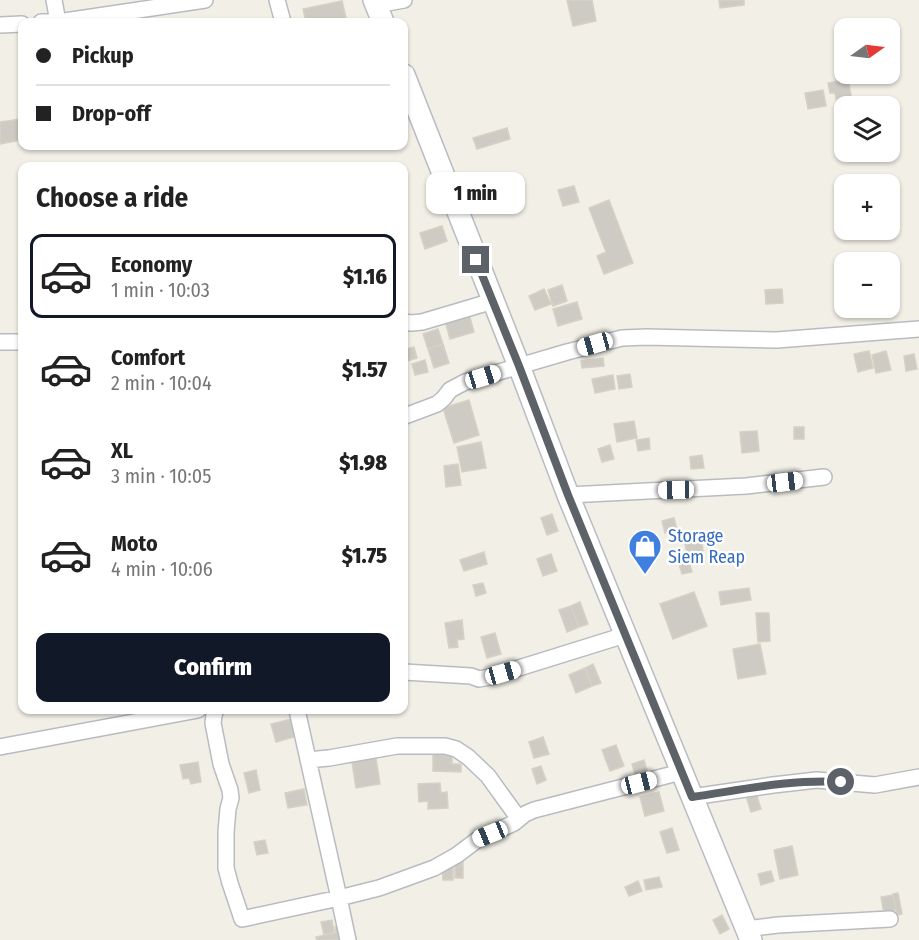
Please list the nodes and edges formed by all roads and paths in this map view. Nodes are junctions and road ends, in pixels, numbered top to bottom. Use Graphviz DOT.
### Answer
graph roads {
  1 [pos="54,0"];
  2 [pos="205,0"];
  3 [pos="277,0"];
  4 [pos="404,0"];
  5 [pos="378,9"];
  6 [pos="56,18"];
  7 [pos="84,18"];
  8 [pos="282,18"];
  9 [pos="18,24"];
  10 [pos="0,25"];
  11 [pos="408,85"];
  12 [pos="493,301"];
  13 [pos="408,323"];
  14 [pos="919,329"];
  15 [pos="0,342"];
  16 [pos="18,342"];
  17 [pos="519,366"];
  18 [pos="408,415"];
  19 [pos="824,477"];
  20 [pos="568,495"];
  21 [pos="626,635"];
  22 [pos="408,672"];
  23 [pos="177,714"];
  24 [pos="214,714"];
  25 [pos="298,714"];
  26 [pos="0,747"];
  27 [pos="308,760"];
  28 [pos="681,772"];
  29 [pos="919,777"];
  30 [pos="692,797"];
  31 [pos="519,819"];
  32 [pos="339,898"];
  33 [pos="890,919"];
  34 [pos="749,934"];
  35 [pos="348,940"];
  1 -- 6 [label="street"];
  2 -- 7 [label="street"];
  3 -- 8 [label="street"];
  4 -- 5 [label="street"];
  9 -- 10 [label="street"];
  11 -- 12 [label="street"];
  12 -- 13 [label="street"];
  12 -- 17 [label="street"];
  14 -- 17 [label="street"];
  15 -- 16 [label="street"];
  17 -- 18 [label="street"];
  17 -- 20 [label="street"];
  19 -- 20 [label="street"];
  20 -- 21 [label="street"];
  21 -- 22 [label="street"];
  21 -- 28 [label="street"];
  23 -- 26 [label="street"];
  24 -- 32 [label="street"];
  25 -- 27 [label="street"];
  27 -- 31 [label="street"];
  27 -- 32 [label="street"];
  28 -- 30 [label="street"];
  28 -- 31 [label="street"];
  29 -- 30 [label="street"];
  30 -- 34 [label="street"];
  31 -- 32 [label="street"];
  32 -- 35 [label="street"];
  33 -- 34 [label="street"];
}
